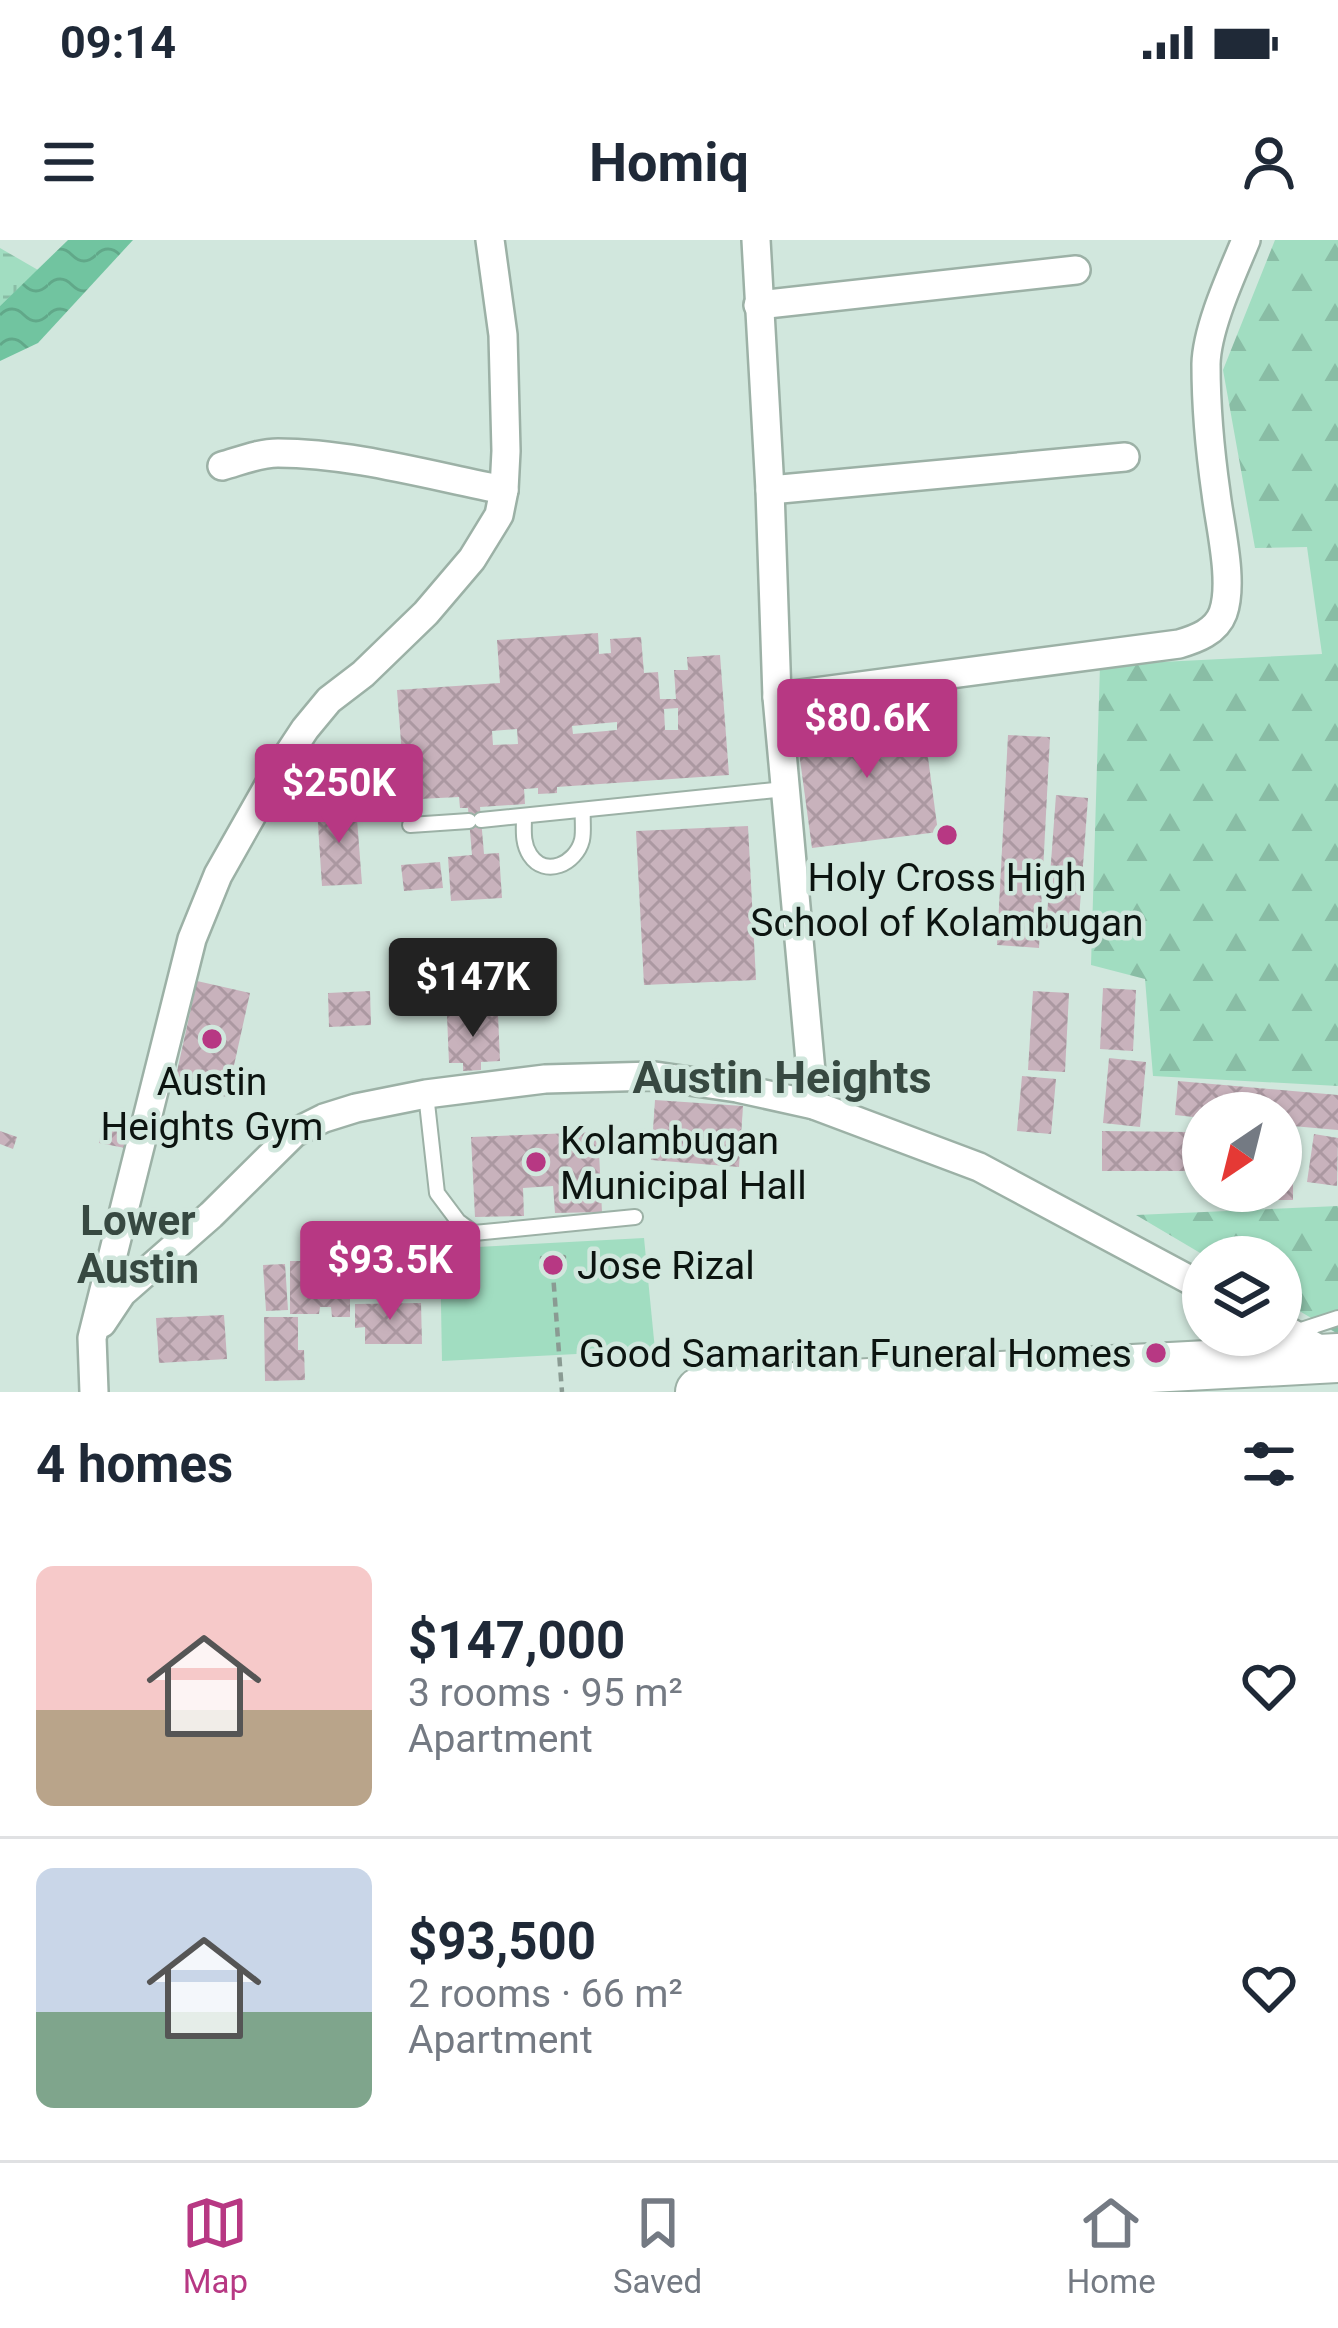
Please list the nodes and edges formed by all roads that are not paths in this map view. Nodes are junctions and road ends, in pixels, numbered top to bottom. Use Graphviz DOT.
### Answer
graph roads {
  1 [pos="490,240"];
  2 [pos="756,240"];
  3 [pos="1246,240"];
  4 [pos="1076,270"];
  5 [pos="758,305"];
  6 [pos="1125,457"];
  7 [pos="222,466"];
  8 [pos="504,490"];
  9 [pos="770,490"];
  10 [pos="777,697"];
  11 [pos="785,789"];
  12 [pos="583,810"];
  13 [pos="524,816"];
  14 [pos="410,825"];
  15 [pos="426,1094"];
  16 [pos="814,1105"];
  17 [pos="635,1217"];
  18 [pos="1182,1276"];
  19 [pos="1302,1334"];
  20 [pos="92,1338"];
  21 [pos="1337,1345"];
  22 [pos="94,1392"];
  23 [pos="700,1392"];
  1 -- 8 [label="street"];
  2 -- 5 [label="street"];
  3 -- 10 [label="street"];
  4 -- 5 [label="street"];
  5 -- 9 [label="street"];
  6 -- 9 [label="street"];
  7 -- 8 [label="street"];
  8 -- 20 [label="street"];
  9 -- 10 [label="street"];
  10 -- 11 [label="street"];
  11 -- 12 [label="lane"];
  11 -- 16 [label="street"];
  12 -- 13 [label="lane"];
  12 -- 13 [label="lane"];
  13 -- 14 [label="lane"];
  15 -- 16 [label="street"];
  15 -- 17 [label="lane"];
  15 -- 20 [label="street"];
  16 -- 18 [label="street"];
  19 -- 21 [label="street"];
  20 -- 22 [label="street"];
  21 -- 23 [label="highway"];
}
